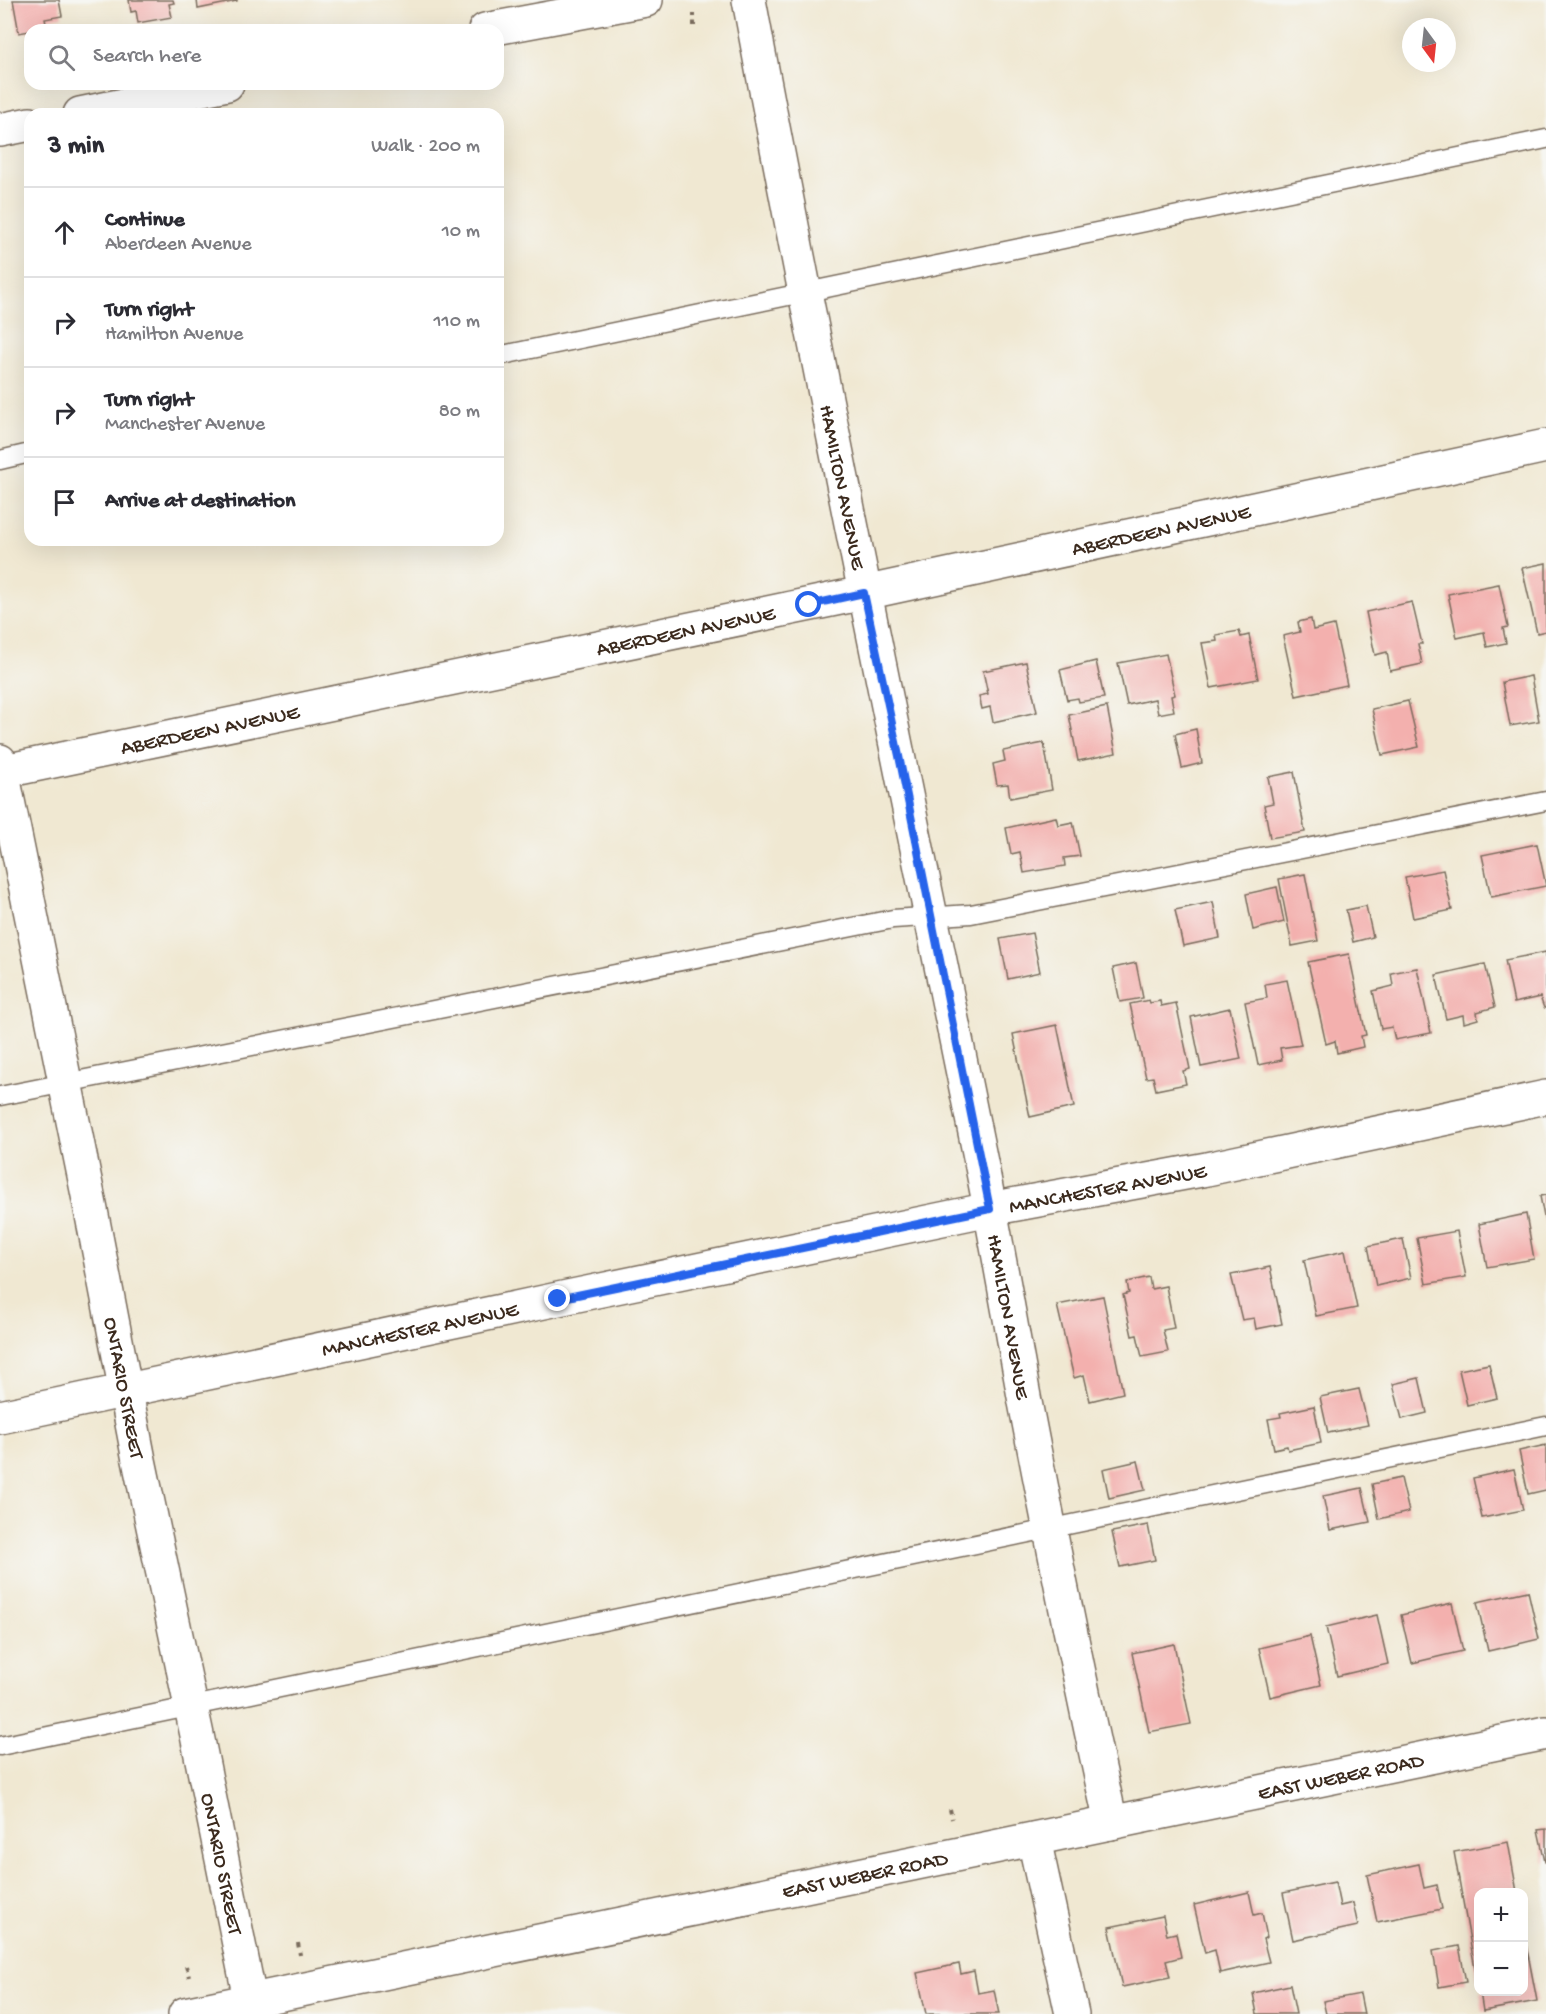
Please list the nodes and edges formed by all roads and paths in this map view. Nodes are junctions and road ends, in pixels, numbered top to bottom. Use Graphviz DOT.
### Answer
graph roads {
  1 [pos="646,0"];
  2 [pos="749,0"];
  3 [pos="694,14"];
  4 [pos="504,26"];
  5 [pos="694,26"];
  6 [pos="198,90"];
  7 [pos="109,108"];
  8 [pos="24,125"];
  9 [pos="0,130"];
  10 [pos="1546,139"];
  11 [pos="805,292"];
  12 [pos="504,355"];
  13 [pos="1546,446"];
  14 [pos="24,454"];
  15 [pos="0,460"];
  16 [pos="864,593"];
  17 [pos="1,769"];
  18 [pos="1546,801"];
  19 [pos="931,916"];
  20 [pos="65,1082"];
  21 [pos="0,1096"];
  22 [pos="1546,1097"];
  23 [pos="990,1209"];
  24 [pos="126,1390"];
  25 [pos="0,1417"];
  26 [pos="1546,1426"];
  27 [pos="1051,1529"];
  28 [pos="191,1706"];
  29 [pos="1546,1733"];
  30 [pos="0,1746"];
  31 [pos="1111,1823"];
  32 [pos="1034,1839"];
  33 [pos="252,2007"];
  34 [pos="185,2014"];
  35 [pos="1072,2014"];
  1 -- 4 [label="street"];
  2 -- 11 [label="street, HAMILTON AVENUE"];
  3 -- 5 [label="path"];
  6 -- 7 [label="street"];
  8 -- 9 [label="street"];
  10 -- 11 [label="lane"];
  11 -- 12 [label="lane"];
  11 -- 16 [label="street, HAMILTON AVENUE"];
  13 -- 16 [label="street, ABERDEEN AVENUE"];
  14 -- 15 [label="lane"];
  16 -- 17 [label="street, ABERDEEN AVENUE"];
  16 -- 19 [label="street, HAMILTON AVENUE"];
  17 -- 20 [label="street, ONTARIO STREET"];
  18 -- 19 [label="lane"];
  19 -- 20 [label="lane"];
  19 -- 23 [label="street, HAMILTON AVENUE"];
  20 -- 21 [label="lane"];
  20 -- 24 [label="street, ONTARIO STREET"];
  22 -- 23 [label="street, MANCHESTER AVENUE"];
  23 -- 24 [label="street, MANCHESTER AVENUE"];
  23 -- 27 [label="street, HAMILTON AVENUE"];
  24 -- 25 [label="street, MANCHESTER AVENUE"];
  24 -- 28 [label="street, ONTARIO STREET"];
  26 -- 27 [label="lane"];
  27 -- 28 [label="lane"];
  27 -- 31 [label="street, HAMILTON AVENUE"];
  28 -- 30 [label="lane"];
  28 -- 33 [label="street, ONTARIO STREET"];
  29 -- 31 [label="street, EAST WEBER ROAD"];
  31 -- 32 [label="street, EAST WEBER ROAD"];
  32 -- 33 [label="street, EAST WEBER ROAD"];
  32 -- 35 [label="street"];
  33 -- 34 [label="street, EAST WEBER ROAD"];
}
